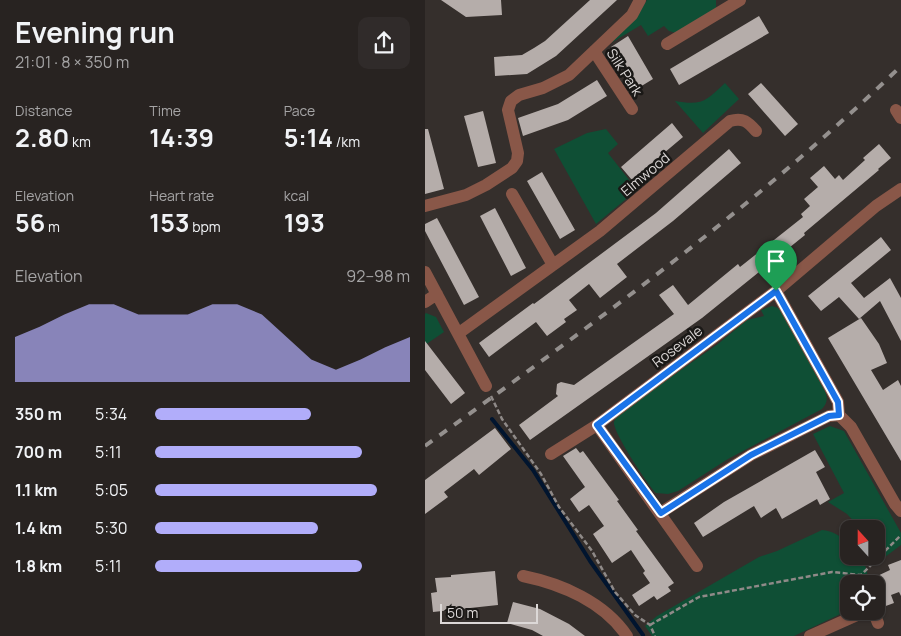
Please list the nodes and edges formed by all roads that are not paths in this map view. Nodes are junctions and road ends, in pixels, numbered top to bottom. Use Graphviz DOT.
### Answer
graph roads {
  1 [pos="640,0"];
  2 [pos="740,0"];
  3 [pos="726,4"];
  4 [pos="667,44"];
  5 [pos="594,51"];
  6 [pos="632,109"];
  7 [pos="756,131"];
  8 [pos="901,189"];
  9 [pos="512,194"];
  10 [pos="425,206"];
  11 [pos="553,265"];
  12 [pos="425,272"];
  13 [pos="776,291"];
  14 [pos="437,294"];
  15 [pos="425,302"];
  16 [pos="459,333"];
  17 [pos="486,386"];
  18 [pos="839,415"];
  19 [pos="597,425"];
  20 [pos="551,454"];
  21 [pos="901,511"];
  22 [pos="661,513"];
  23 [pos="697,566"];
  24 [pos="523,576"];
  25 [pos="845,620"];
  26 [pos="627,636"];
  27 [pos="809,636"];
  1 -- 5 [label="street, Silk Park"];
  2 -- 3 [label="street"];
  3 -- 4 [label="street"];
  5 -- 6 [label="street, Silk Park"];
  5 -- 10 [label="street, Silk Park"];
  7 -- 11 [label="street, Elmwood"];
  8 -- 13 [label="street, Rosevale"];
  9 -- 11 [label="street"];
  11 -- 16 [label="street, Elmwood"];
  12 -- 14 [label="street"];
  13 -- 18 [label="street"];
  13 -- 19 [label="street, Rosevale"];
  14 -- 15 [label="street"];
  14 -- 16 [label="street"];
  16 -- 17 [label="street"];
  18 -- 21 [label="street"];
  18 -- 22 [label="street"];
  19 -- 20 [label="street, Rosevale"];
  19 -- 22 [label="street"];
  22 -- 23 [label="street"];
  24 -- 26 [label="street"];
  25 -- 27 [label="street"];
}
